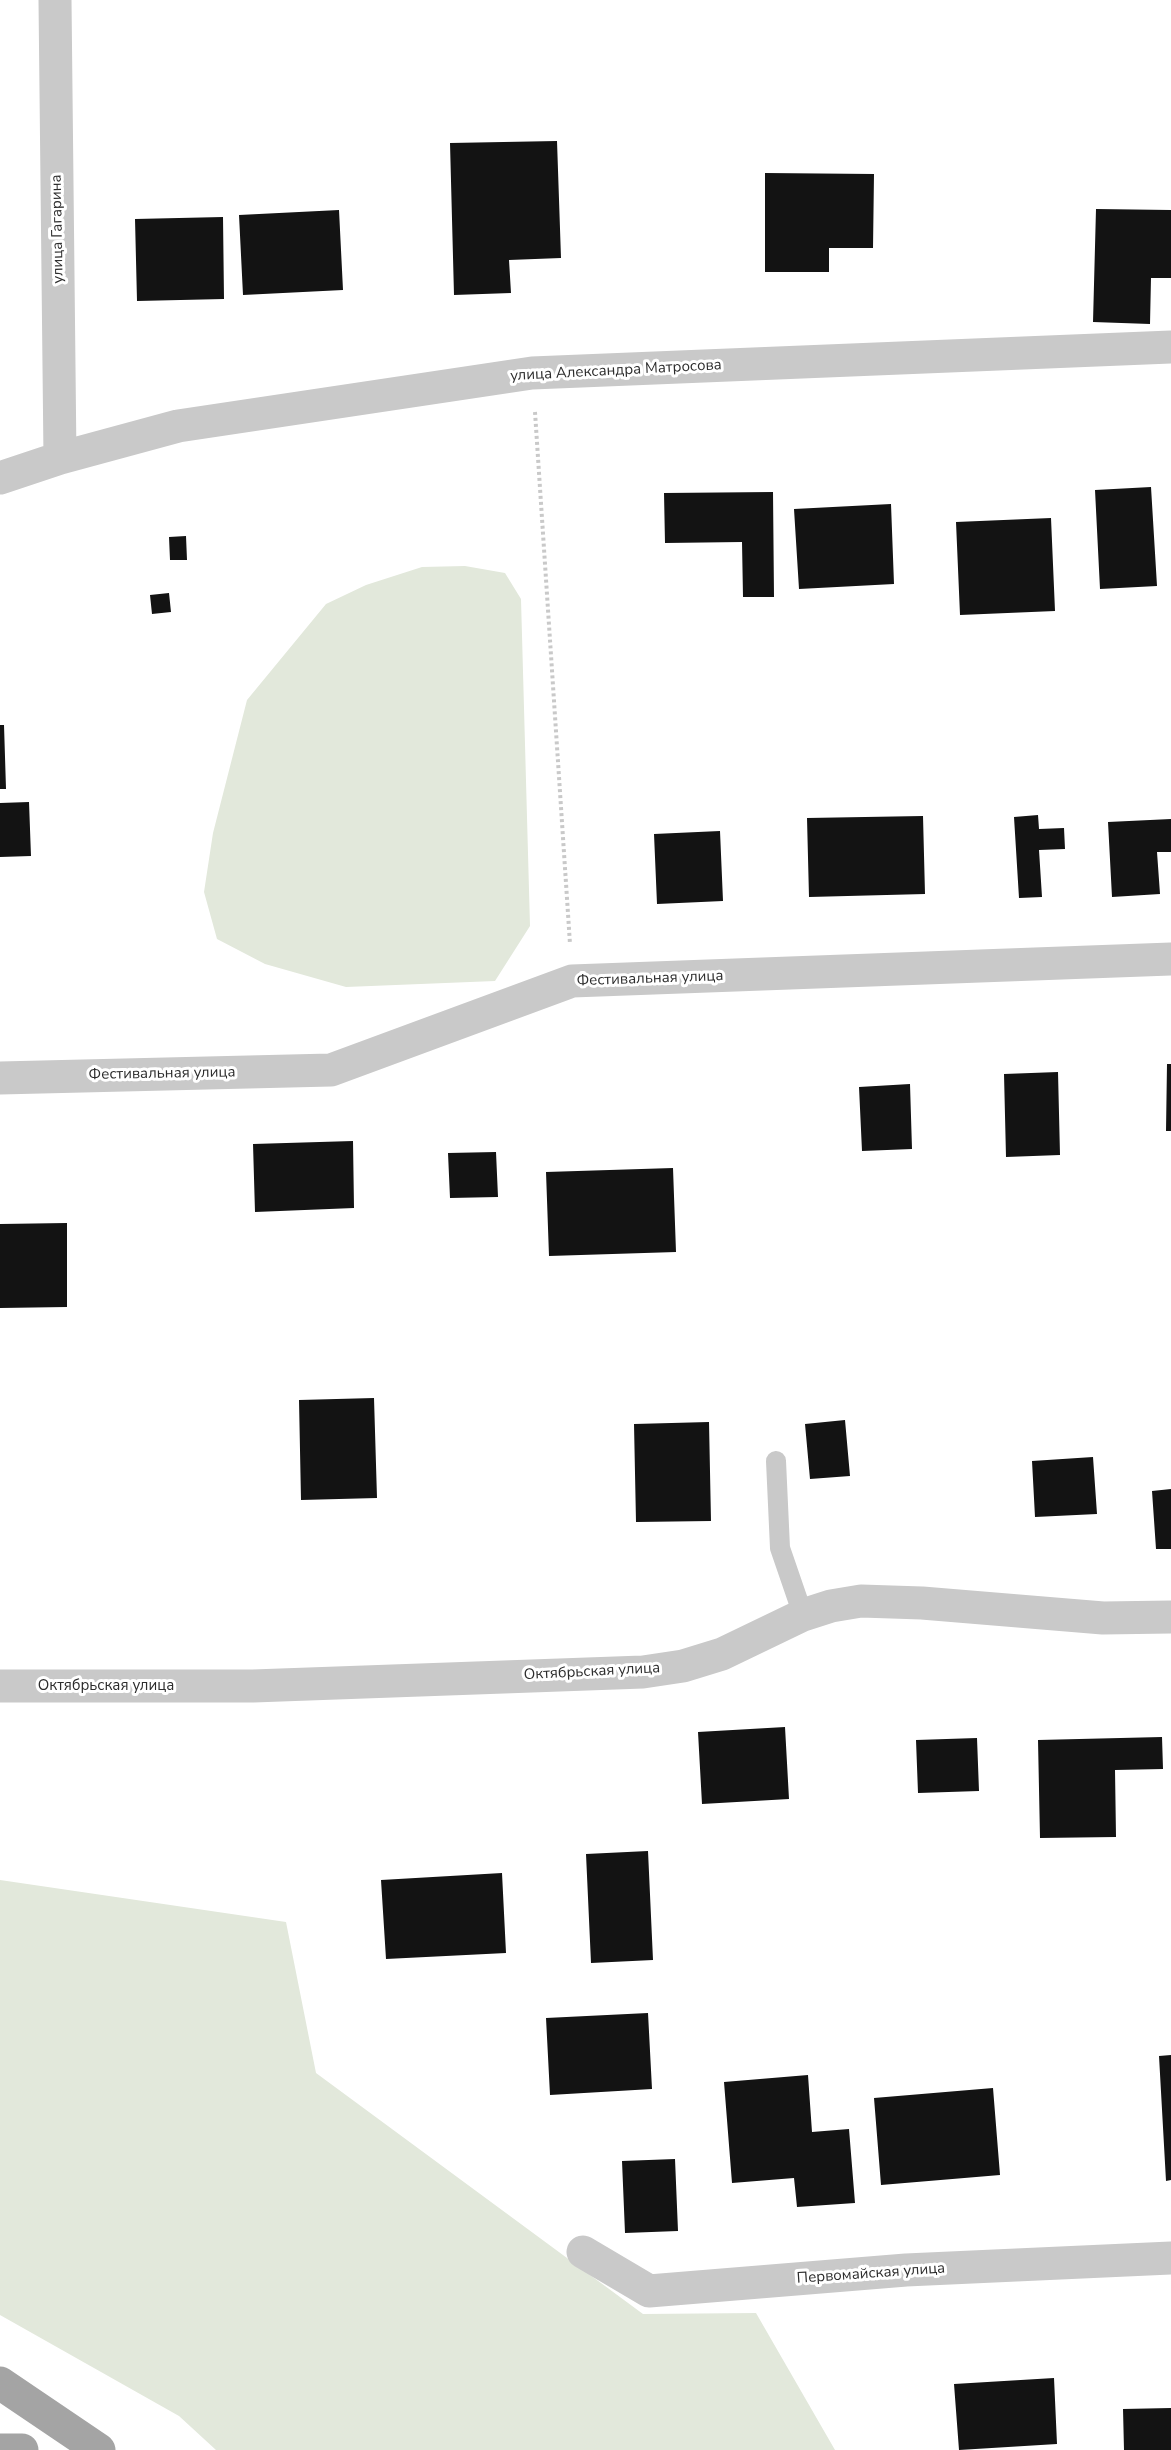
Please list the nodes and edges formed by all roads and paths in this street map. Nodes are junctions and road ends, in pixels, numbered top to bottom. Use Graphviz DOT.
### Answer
graph roads {
  1 [pos="55,0"];
  2 [pos="1171,347"];
  3 [pos="532,373"];
  4 [pos="60,458"];
  5 [pos="0,478"];
  6 [pos="1171,959"];
  7 [pos="572,981"];
  8 [pos="0,1078"];
  9 [pos="776,1461"];
  10 [pos="803,1615"];
  11 [pos="1171,1617"];
  12 [pos="0,1686"];
  13 [pos="583,2252"];
  14 [pos="1171,2258"];
  15 [pos="0,2383"];
  16 [pos="0,2450"];
  17 [pos="22,2450"];
  18 [pos="99,2450"];
  1 -- 4 [label="street, улица Гагарина"];
  2 -- 3 [label="street, улица Александра Матросова"];
  3 -- 4 [label="street, улица Александра Матросова"];
  3 -- 7 [label="path"];
  4 -- 5 [label="street, улица Александра Матросова"];
  6 -- 7 [label="street, Фестивальная улица"];
  7 -- 8 [label="street, Фестивальная улица"];
  9 -- 10 [label="lane"];
  10 -- 11 [label="street, Октябрьская улица"];
  10 -- 12 [label="street, Октябрьская улица"];
  13 -- 14 [label="street, Первомайская улица"];
  15 -- 18 [label="main road"];
  16 -- 17 [label="main road"];
}
